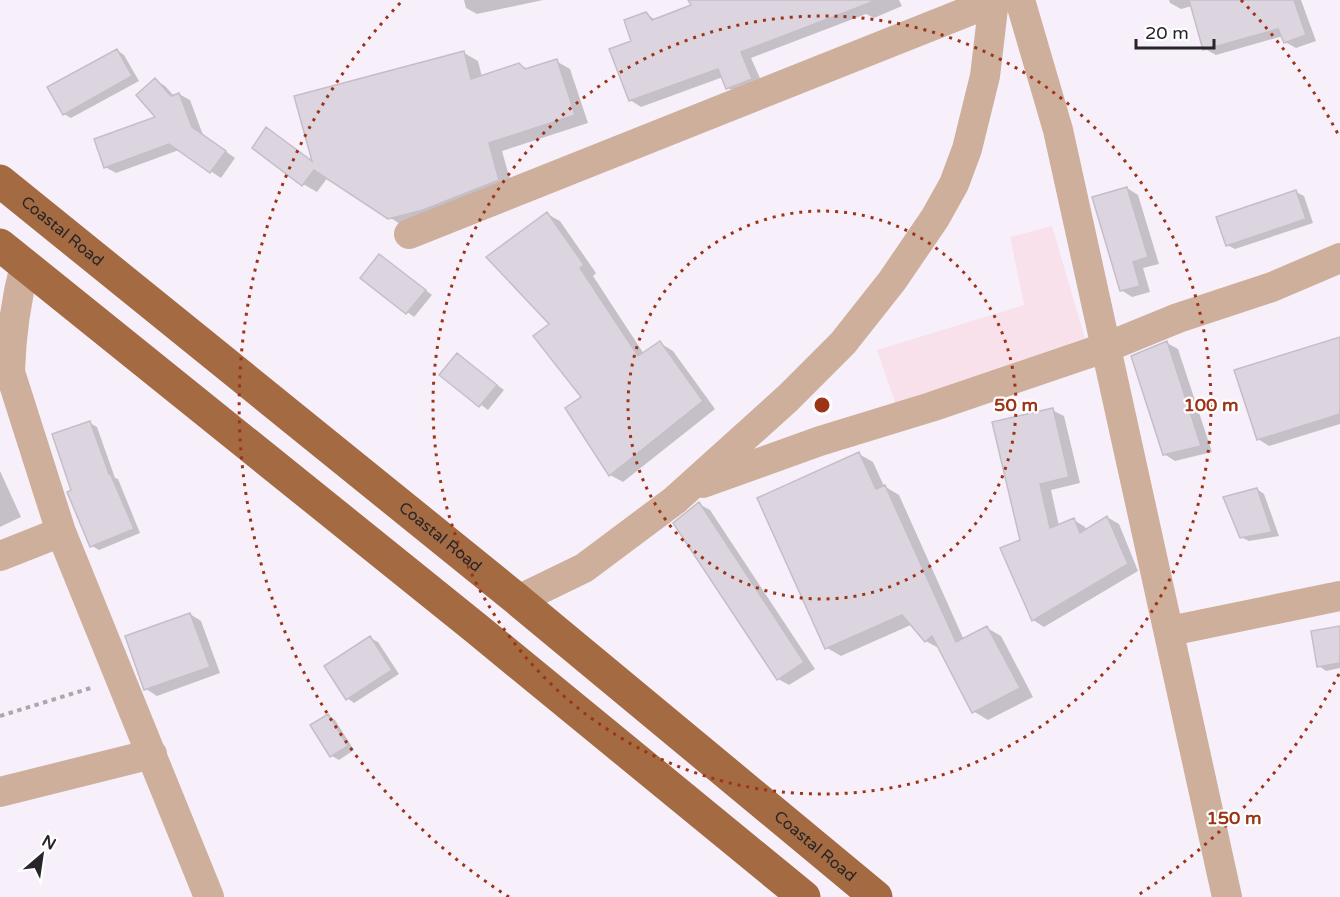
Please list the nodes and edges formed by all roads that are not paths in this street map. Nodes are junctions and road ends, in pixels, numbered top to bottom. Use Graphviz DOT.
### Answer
graph roads {
  1 [pos="1003,0"];
  2 [pos="0,182"];
  3 [pos="409,234"];
  4 [pos="0,245"];
  5 [pos="1340,258"];
  6 [pos="25,265"];
  7 [pos="1107,347"];
  8 [pos="689,488"];
  9 [pos="61,532"];
  10 [pos="0,556"];
  11 [pos="1340,596"];
  12 [pos="518,600"];
  13 [pos="1170,631"];
  14 [pos="152,754"];
  15 [pos="0,792"];
  16 [pos="209,897"];
  17 [pos="804,897"];
  18 [pos="876,897"];
  19 [pos="1227,897"];
  1 -- 3 [label="street"];
  1 -- 7 [label="street"];
  1 -- 8 [label="street"];
  2 -- 12 [label="highway, Coastal Road"];
  4 -- 6 [label="highway"];
  5 -- 7 [label="street"];
  6 -- 9 [label="street"];
  6 -- 17 [label="highway"];
  7 -- 8 [label="street"];
  7 -- 13 [label="street"];
  8 -- 12 [label="street"];
  9 -- 10 [label="street"];
  9 -- 14 [label="street"];
  11 -- 13 [label="street"];
  12 -- 18 [label="highway, Coastal Road"];
  13 -- 19 [label="street"];
  14 -- 15 [label="street"];
  14 -- 16 [label="street"];
}
